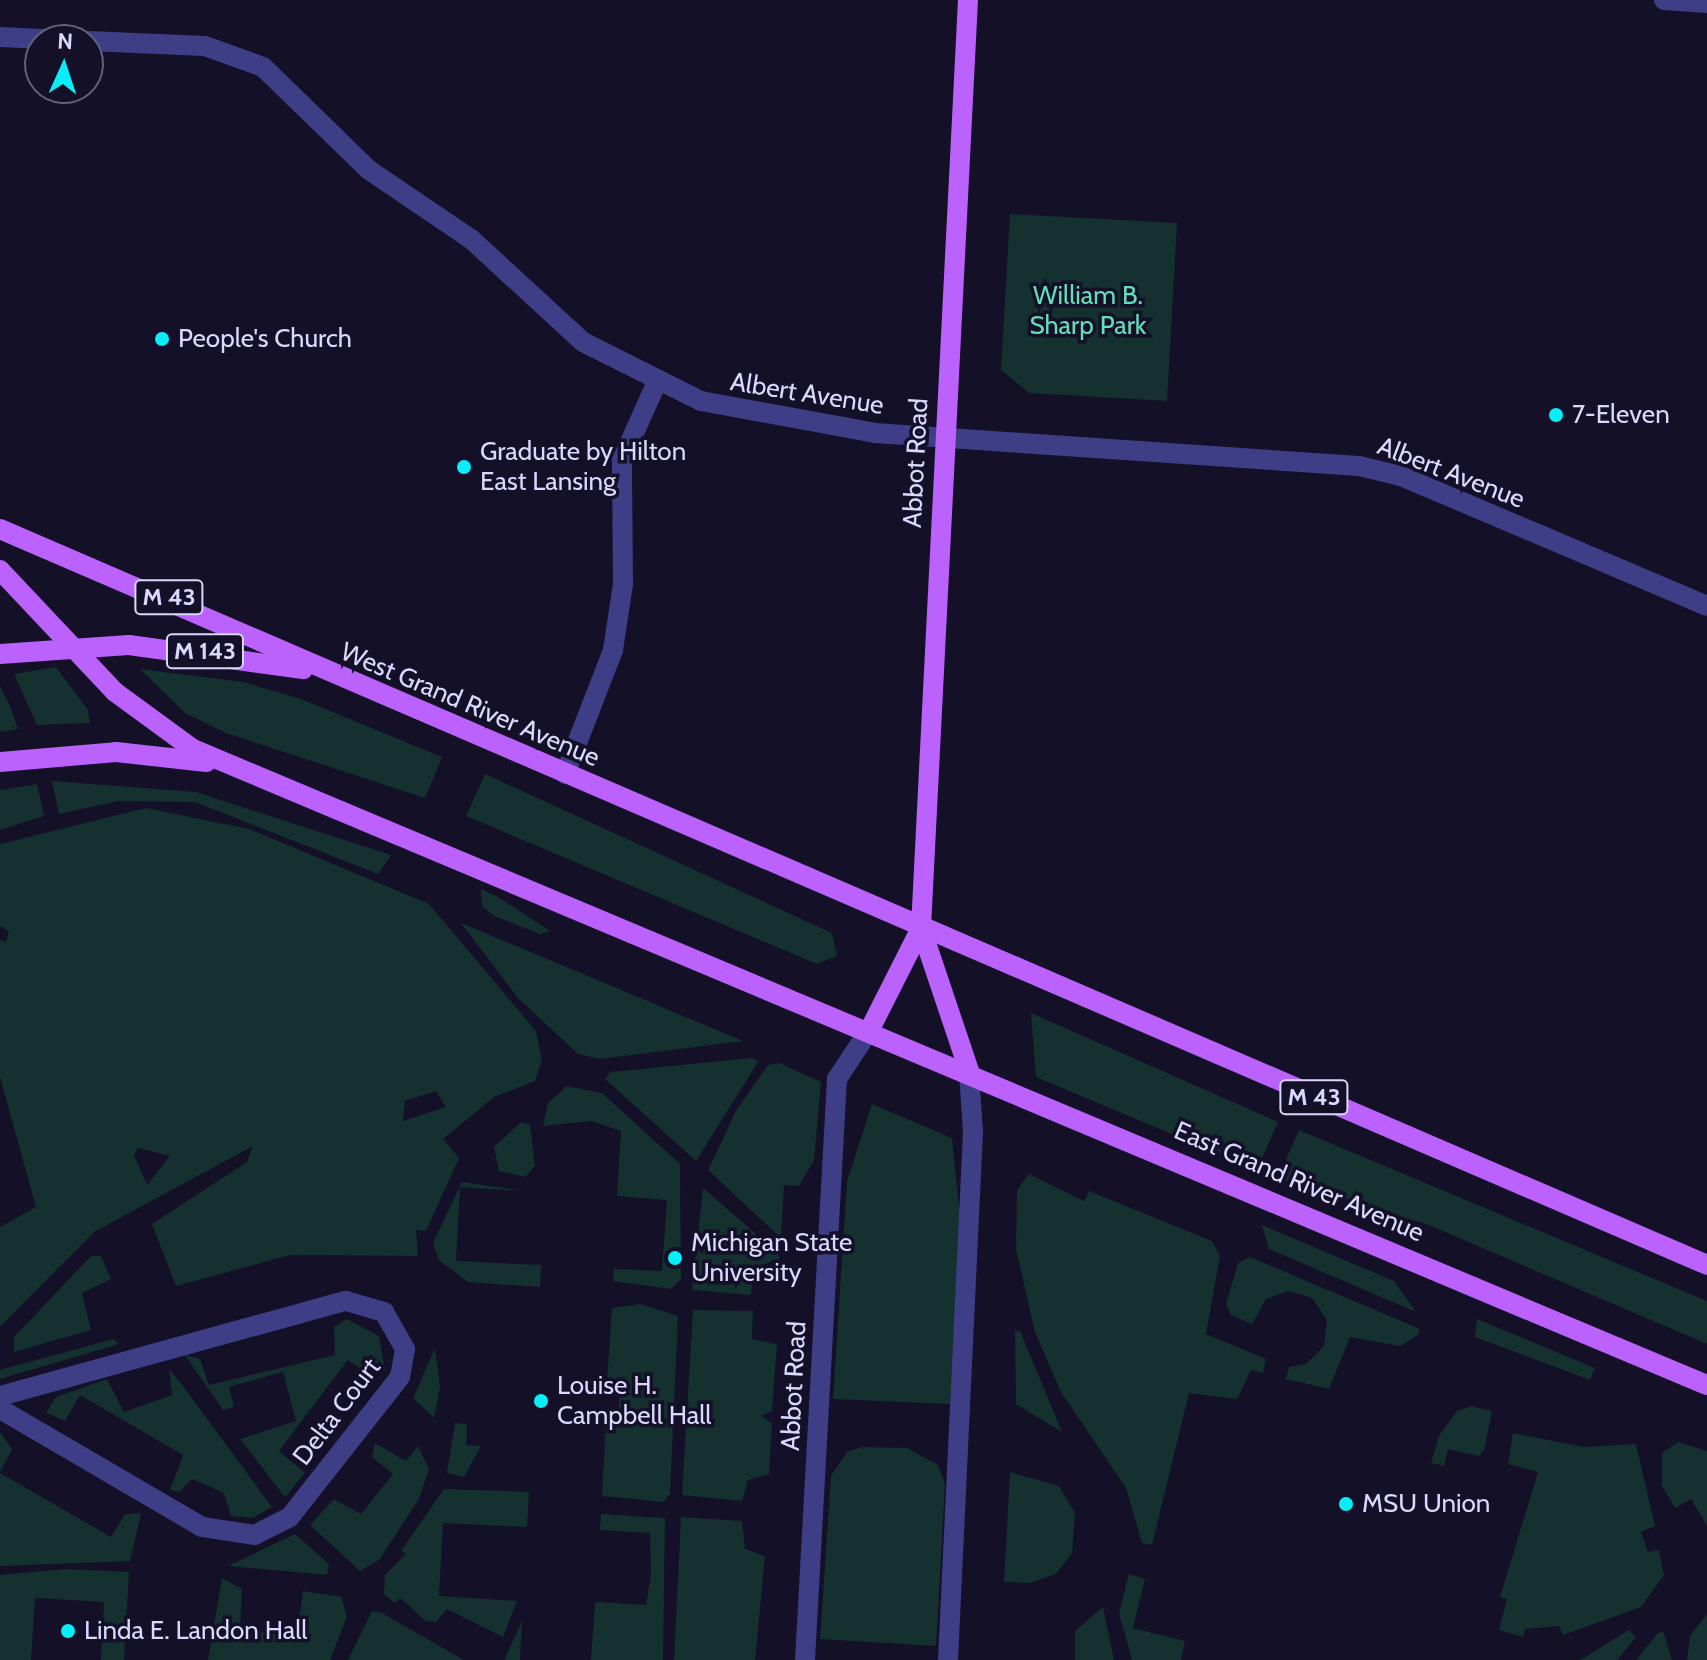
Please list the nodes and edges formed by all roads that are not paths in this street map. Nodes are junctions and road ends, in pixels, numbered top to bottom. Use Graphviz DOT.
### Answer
graph roads {
  1 [pos="968,0"];
  2 [pos="1664,0"];
  3 [pos="1707,3"];
  4 [pos="0,37"];
  5 [pos="24,38"];
  6 [pos="104,42"];
  7 [pos="656,384"];
  8 [pos="944,436"];
  9 [pos="0,529"];
  10 [pos="0,570"];
  11 [pos="1707,606"];
  12 [pos="74,646"];
  13 [pos="0,654"];
  14 [pos="334,676"];
  15 [pos="0,762"];
  16 [pos="249,771"];
  17 [pos="565,774"];
  18 [pos="921,928"];
  19 [pos="870,1029"];
  20 [pos="969,1071"];
  21 [pos="1707,1265"];
  22 [pos="1705,1383"];
  23 [pos="0,1396"];
  24 [pos="0,1409"];
  25 [pos="805,1660"];
  26 [pos="948,1660"];
  1 -- 8 [label="main road, Abbot Road"];
  2 -- 3 [label="street"];
  4 -- 5 [label="street"];
  6 -- 7 [label="street, Albert Avenue"];
  7 -- 8 [label="street, Albert Avenue"];
  7 -- 17 [label="street"];
  8 -- 11 [label="street, Albert Avenue"];
  8 -- 18 [label="main road, Abbot Road"];
  9 -- 14 [label="main road, West Grand River Avenue / M 43"];
  10 -- 12 [label="main road"];
  12 -- 13 [label="main road, M 143"];
  12 -- 14 [label="main road, M 143"];
  12 -- 16 [label="main road"];
  14 -- 17 [label="main road, West Grand River Avenue / M 43"];
  15 -- 16 [label="main road"];
  16 -- 19 [label="main road"];
  17 -- 18 [label="main road, West Grand River Avenue / M 43"];
  18 -- 19 [label="main road"];
  18 -- 20 [label="main road"];
  18 -- 21 [label="main road, M 43"];
  19 -- 20 [label="main road, East Grand River Avenue"];
  19 -- 25 [label="street, Abbot Road"];
  20 -- 22 [label="main road, East Grand River Avenue"];
  20 -- 26 [label="street"];
  23 -- 24 [label="street, Delta Court"];
}
